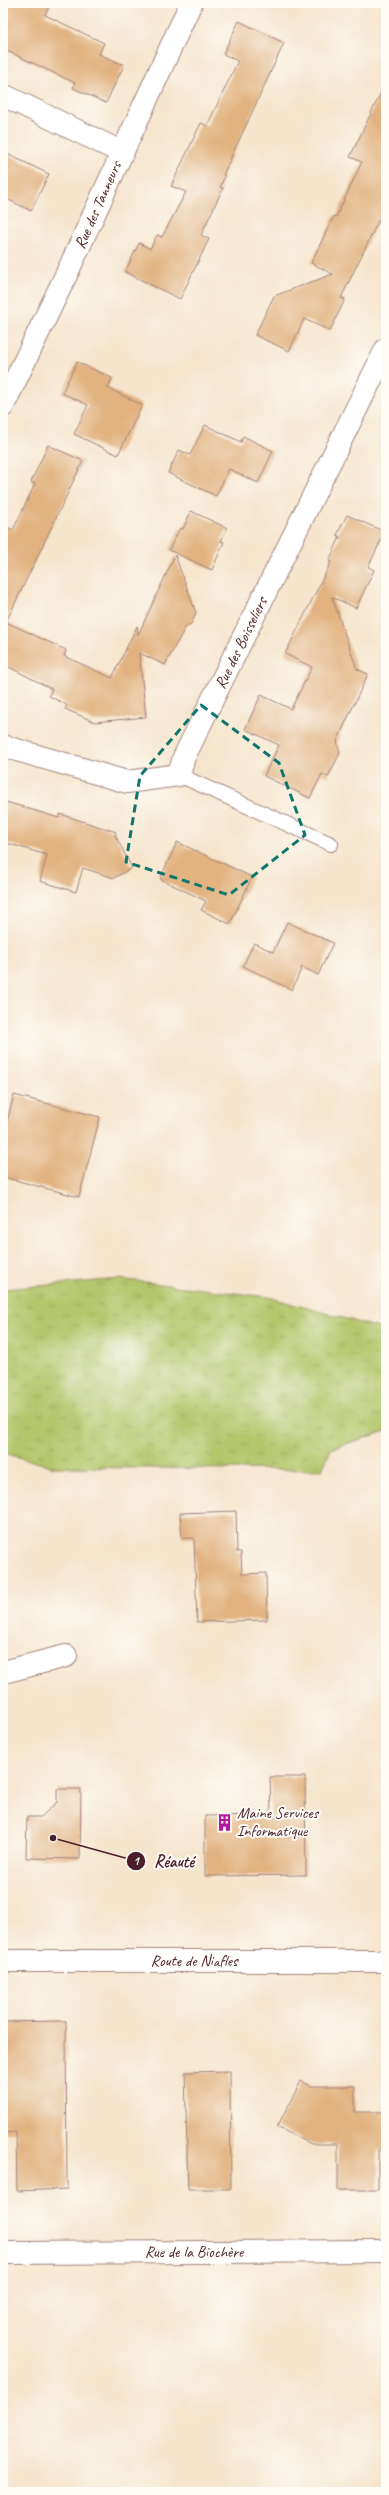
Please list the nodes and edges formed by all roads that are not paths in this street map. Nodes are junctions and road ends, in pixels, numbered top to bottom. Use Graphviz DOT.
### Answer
graph roads {
  1 [pos="191,3"];
  2 [pos="3,95"];
  3 [pos="121,152"];
  4 [pos="386,349"];
  5 [pos="3,406"];
  6 [pos="3,746"];
  7 [pos="179,775"];
  8 [pos="331,844"];
  9 [pos="66,1656"];
  10 [pos="3,1672"];
  11 [pos="3,1961"];
  12 [pos="386,1961"];
  13 [pos="386,2251"];
  14 [pos="3,2253"];
  1 -- 3 [label="street, Rue des Tanneurs"];
  2 -- 3 [label="street"];
  3 -- 5 [label="street, Rue des Tanneurs"];
  4 -- 7 [label="street, Rue des Boisseliers"];
  6 -- 7 [label="street"];
  7 -- 8 [label="lane"];
  9 -- 10 [label="street"];
  11 -- 12 [label="street, Route de Niafles"];
  13 -- 14 [label="street, Rue de la Biochère"];
}
